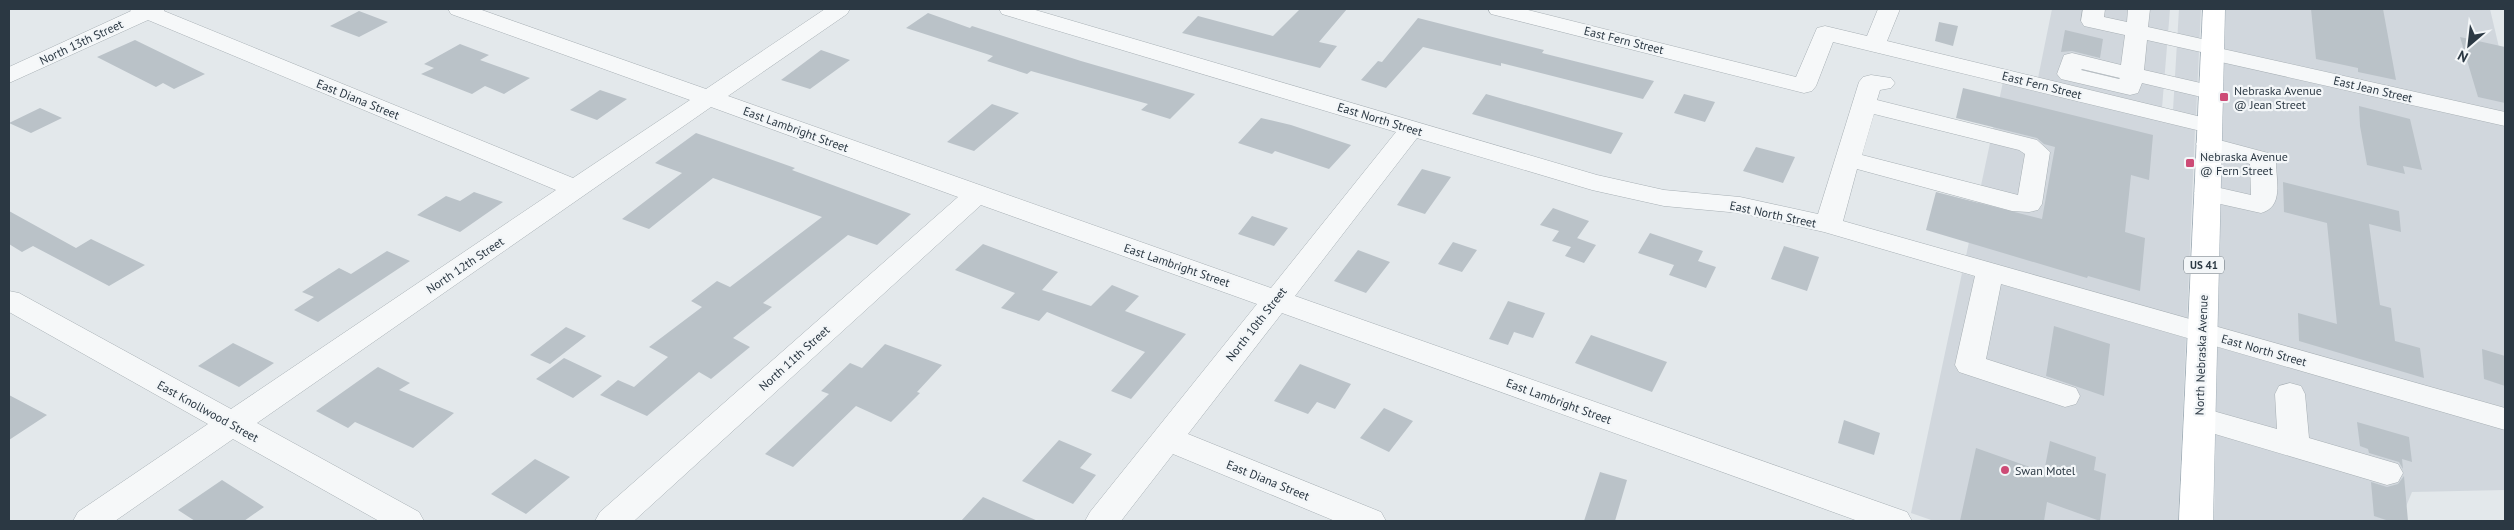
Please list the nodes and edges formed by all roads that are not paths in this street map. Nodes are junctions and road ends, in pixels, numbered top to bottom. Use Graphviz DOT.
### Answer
graph roads {
  1 [pos="459,9"];
  2 [pos="839,9"];
  3 [pos="1010,9"];
  4 [pos="1499,9"];
  5 [pos="1889,9"];
  6 [pos="2094,9"];
  7 [pos="2139,9"];
  8 [pos="2214,9"];
  9 [pos="147,10"];
  10 [pos="2137,31"];
  11 [pos="1875,44"];
  12 [pos="2212,50"];
  13 [pos="9,76"];
  14 [pos="1882,83"];
  15 [pos="2130,89"];
  16 [pos="2210,92"];
  17 [pos="707,98"];
  18 [pos="1864,104"];
  19 [pos="2505,119"];
  20 [pos="1412,128"];
  21 [pos="2208,135"];
  22 [pos="1848,159"];
  23 [pos="576,189"];
  24 [pos="2206,193"];
  25 [pos="977,194"];
  26 [pos="1828,226"];
  27 [pos="1990,272"];
  28 [pos="9,300"];
  29 [pos="1275,300"];
  30 [pos="2202,333"];
  31 [pos="2290,394"];
  32 [pos="2065,396"];
  33 [pos="2199,418"];
  34 [pos="2505,419"];
  35 [pos="233,424"];
  36 [pos="1167,438"];
  37 [pos="2294,446"];
  38 [pos="2387,473"];
  39 [pos="1351,518"];
  40 [pos="90,521"];
  41 [pos="407,521"];
  42 [pos="612,521"];
  43 [pos="1102,521"];
  44 [pos="1895,521"];
  45 [pos="2196,521"];
  1 -- 17 [label="street, East Lambright Street"];
  2 -- 17 [label="street, North 12th Street"];
  3 -- 20 [label="street, East North Street"];
  4 -- 11 [label="street, East Fern Street"];
  5 -- 11 [label="street"];
  6 -- 10 [label="street, East Jean Street"];
  7 -- 10 [label="street"];
  8 -- 12 [label="main road, North Nebraska Avenue / US 41"];
  9 -- 13 [label="street, North 13th Street"];
  9 -- 23 [label="street, East Diana Street"];
  10 -- 12 [label="street, East Jean Street"];
  10 -- 15 [label="street"];
  11 -- 15 [label="street, East Fern Street"];
  12 -- 16 [label="main road, North Nebraska Avenue / US 41"];
  12 -- 19 [label="street, East Jean Street"];
  14 -- 18 [label="street"];
  15 -- 16 [label="street"];
  15 -- 21 [label="street, East Fern Street"];
  16 -- 21 [label="main road, North Nebraska Avenue / US 41"];
  17 -- 23 [label="street, North 12th Street"];
  17 -- 25 [label="street, East Lambright Street"];
  18 -- 22 [label="street"];
  18 -- 22 [label="street"];
  20 -- 26 [label="street, East North Street"];
  20 -- 29 [label="street, North 10th Street"];
  21 -- 24 [label="main road, North Nebraska Avenue / US 41"];
  21 -- 24 [label="street, East Fern Street"];
  22 -- 26 [label="street"];
  23 -- 35 [label="street, North 12th Street"];
  24 -- 30 [label="main road, North Nebraska Avenue / US 41"];
  25 -- 29 [label="street, East Lambright Street"];
  25 -- 42 [label="street, North 11th Street"];
  26 -- 27 [label="street, East North Street"];
  27 -- 30 [label="street, East North Street"];
  27 -- 32 [label="street"];
  28 -- 35 [label="street, East Knollwood Street"];
  29 -- 36 [label="street, North 10th Street"];
  29 -- 44 [label="street, East Lambright Street"];
  30 -- 33 [label="main road, North Nebraska Avenue / US 41"];
  30 -- 34 [label="street, East North Street"];
  31 -- 37 [label="street"];
  33 -- 37 [label="street"];
  33 -- 45 [label="main road, North Nebraska Avenue / US 41"];
  35 -- 40 [label="street, North 12th Street"];
  35 -- 41 [label="street, East Knollwood Street"];
  36 -- 39 [label="street, East Diana Street"];
  36 -- 43 [label="street, North 10th Street"];
  37 -- 38 [label="street"];
}
